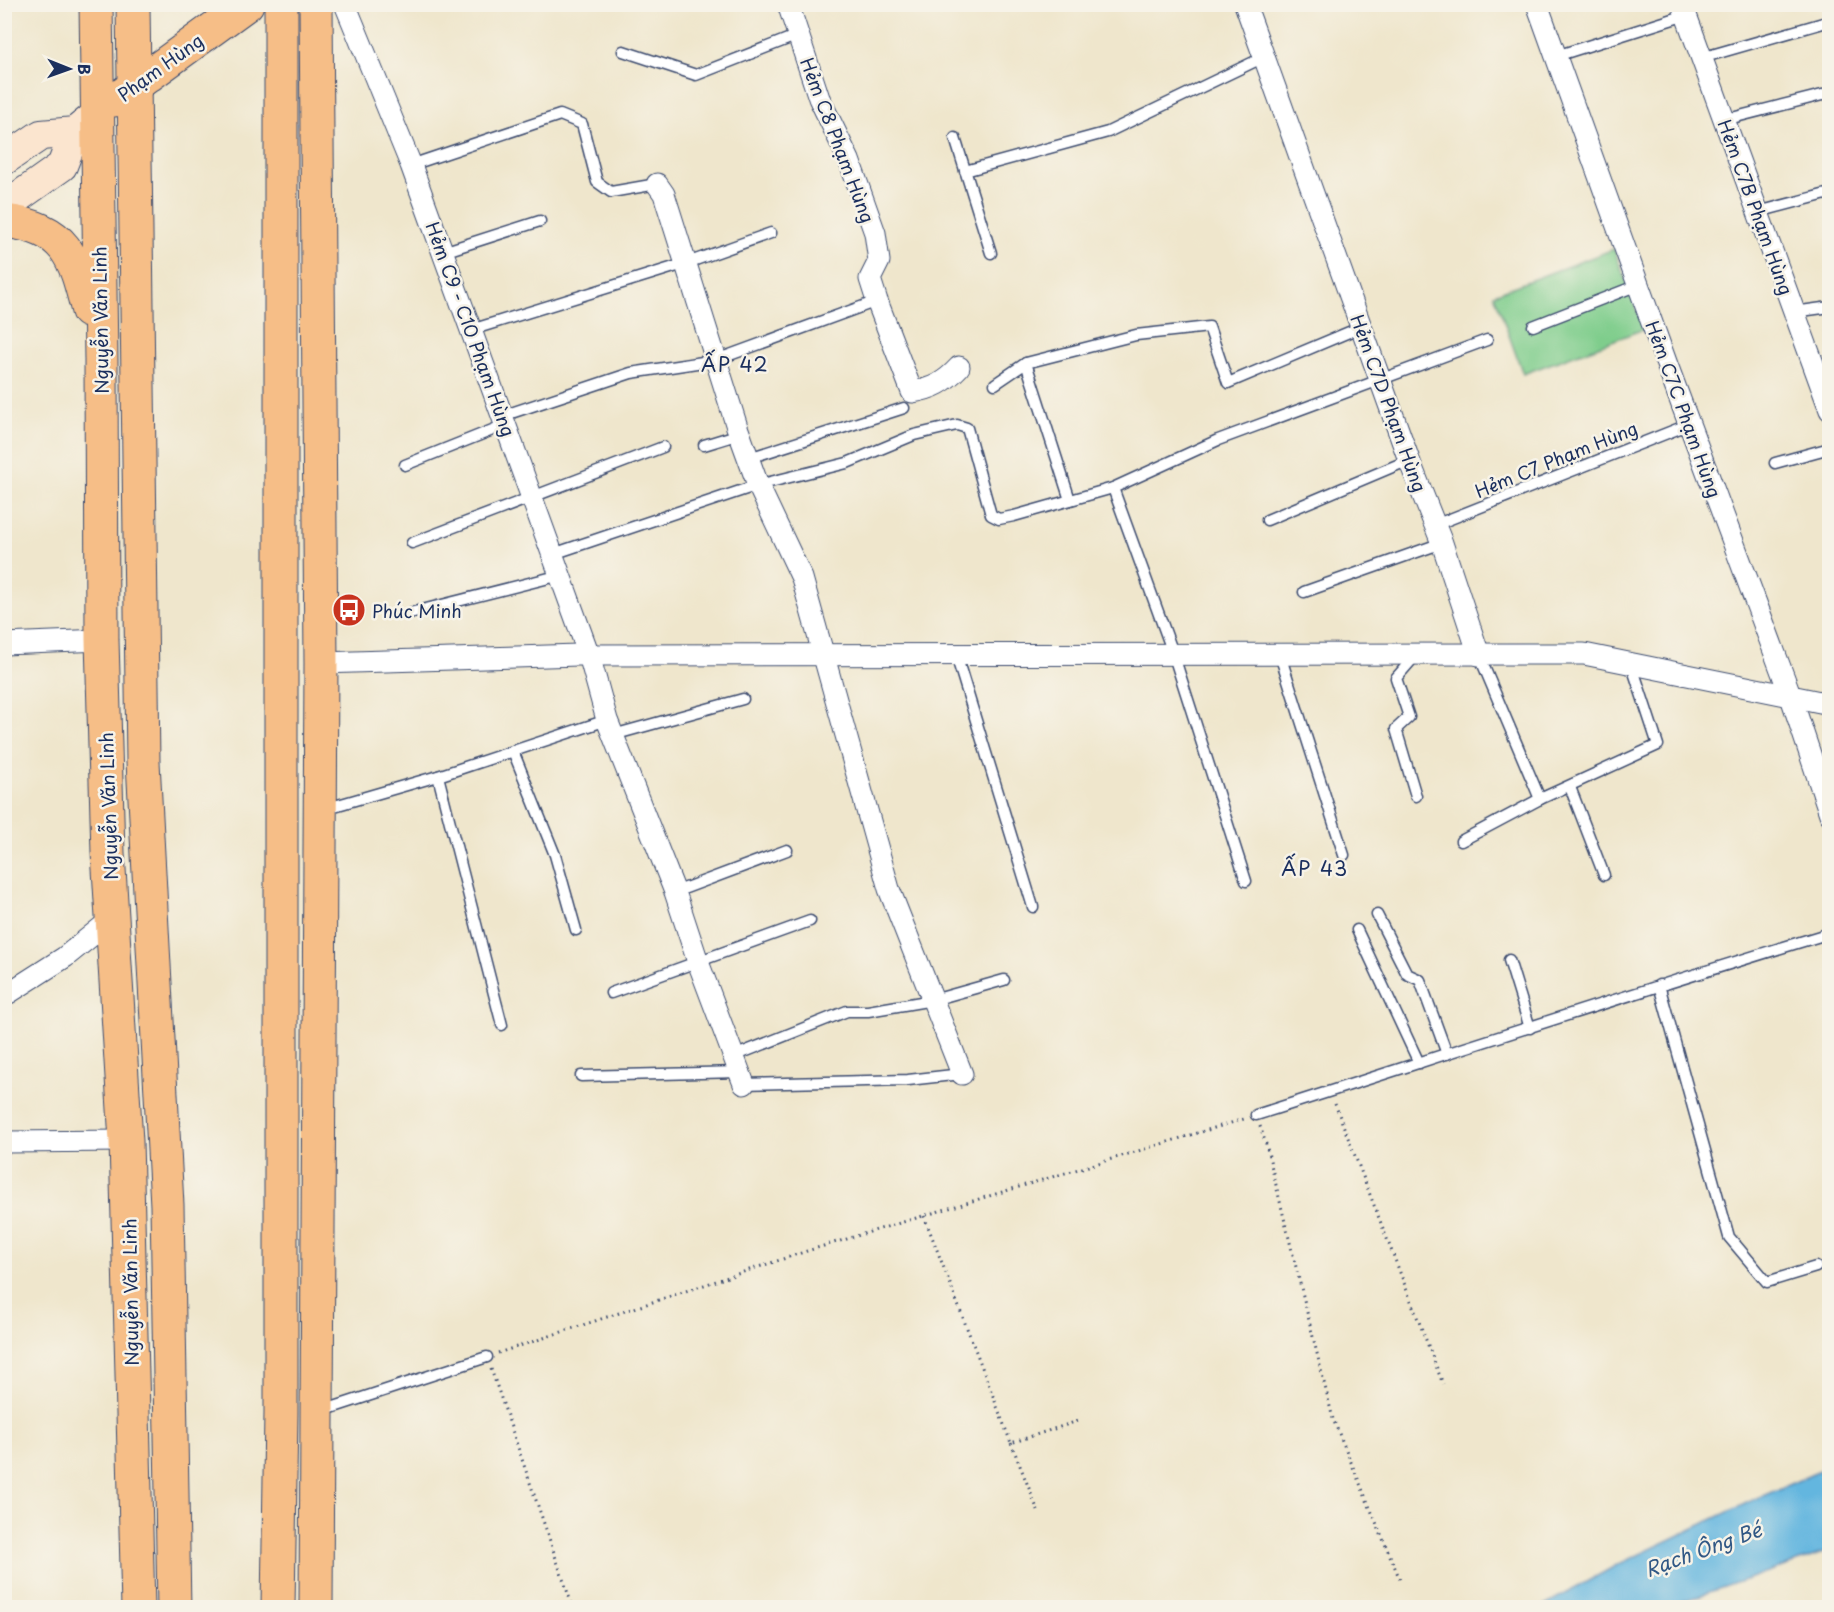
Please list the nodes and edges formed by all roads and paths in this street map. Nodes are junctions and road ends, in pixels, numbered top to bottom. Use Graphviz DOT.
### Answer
graph roads {
  1 [pos="96,4"];
  2 [pos="133,4"];
  3 [pos="247,4"];
  4 [pos="281,4"];
  5 [pos="316,4"];
  6 [pos="345,4"];
  7 [pos="788,4"];
  8 [pos="1245,4"];
  9 [pos="1537,4"];
  10 [pos="1684,10"];
  11 [pos="1830,21"];
  12 [pos="798,34"];
  13 [pos="623,51"];
  14 [pos="1556,56"];
  15 [pos="1264,57"];
  16 [pos="1701,58"];
  17 [pos="134,87"];
  18 [pos="1830,93"];
  19 [pos="1724,120"];
  20 [pos="86,123"];
  21 [pos="955,138"];
  22 [pos="4,160"];
  23 [pos="411,165"];
  24 [pos="965,171"];
  25 [pos="657,184"];
  26 [pos="1830,193"];
  27 [pos="4,207"];
  28 [pos="1758,212"];
  29 [pos="4,221"];
  30 [pos="540,221"];
  31 [pos="771,233"];
  32 [pos="443,252"];
  33 [pos="991,253"];
  34 [pos="687,263"];
  35 [pos="1638,285"];
  36 [pos="877,302"];
  37 [pos="1830,307"];
  38 [pos="1794,312"];
  39 [pos="1533,326"];
  40 [pos="1361,327"];
  41 [pos="471,330"];
  42 [pos="1488,340"];
  43 [pos="101,360"];
  44 [pos="716,360"];
  45 [pos="1026,363"];
  46 [pos="960,367"];
  47 [pos="1379,378"];
  48 [pos="995,384"];
  49 [pos="1829,406"];
  50 [pos="904,408"];
  51 [pos="504,420"];
  52 [pos="1690,424"];
  53 [pos="740,434"];
  54 [pos="704,445"];
  55 [pos="663,447"];
  56 [pos="1830,448"];
  57 [pos="749,458"];
  58 [pos="1409,460"];
  59 [pos="1775,463"];
  60 [pos="405,465"];
  61 [pos="758,485"];
  62 [pos="1113,488"];
  63 [pos="531,498"];
  64 [pos="1070,500"];
  65 [pos="1267,520"];
  66 [pos="1438,534"];
  67 [pos="412,543"];
  68 [pos="553,554"];
  69 [pos="561,575"];
  70 [pos="1304,592"];
  71 [pos="410,613"];
  72 [pos="102,640"];
  73 [pos="4,644"];
  74 [pos="1173,653"];
  75 [pos="590,655"];
  76 [pos="956,655"];
  77 [pos="1280,655"];
  78 [pos="1416,655"];
  79 [pos="1479,655"];
  80 [pos="824,656"];
  81 [pos="321,663"];
  82 [pos="1631,663"];
  83 [pos="1790,694"];
  84 [pos="743,699"];
  85 [pos="1830,704"];
  86 [pos="610,728"];
  87 [pos="513,751"];
  88 [pos="438,776"];
  89 [pos="1570,787"];
  90 [pos="1416,796"];
  91 [pos="1540,799"];
  92 [pos="320,810"];
  93 [pos="1830,814"];
  94 [pos="1461,841"];
  95 [pos="787,850"];
  96 [pos="1344,855"];
  97 [pos="1604,875"];
  98 [pos="1246,881"];
  99 [pos="675,892"];
  100 [pos="1033,907"];
  101 [pos="1377,915"];
  102 [pos="112,919"];
  103 [pos="810,921"];
  104 [pos="576,930"];
  105 [pos="1357,930"];
  106 [pos="1830,933"];
  107 [pos="1509,960"];
  108 [pos="698,962"];
  109 [pos="1004,980"];
  110 [pos="1659,985"];
  111 [pos="611,993"];
  112 [pos="4,996"];
  113 [pos="933,999"];
  114 [pos="502,1025"];
  115 [pos="1530,1028"];
  116 [pos="1447,1054"];
  117 [pos="1419,1063"];
  118 [pos="740,1070"];
  119 [pos="963,1074"];
  120 [pos="581,1076"];
  121 [pos="1330,1091"];
  122 [pos="1256,1115"];
  123 [pos="126,1141"];
  124 [pos="4,1142"];
  125 [pos="924,1216"];
  126 [pos="1816,1267"];
  127 [pos="487,1357"];
  128 [pos="1443,1384"];
  129 [pos="318,1412"];
  130 [pos="1081,1420"];
  131 [pos="1011,1443"];
  132 [pos="1038,1511"];
  133 [pos="1401,1582"];
  134 [pos="138,1608"];
  135 [pos="174,1608"];
  136 [pos="278,1608"];
  137 [pos="316,1608"];
  138 [pos="573,1608"];
  1 -- 20 [label="main road, Nguyễn Văn Linh"];
  2 -- 17 [label="main road, Nguyễn Văn Linh"];
  3 -- 17 [label="main road, Phạm Hùng"];
  4 -- 136 [label="main road"];
  5 -- 81 [label="main road"];
  6 -- 23 [label="street, Hẻm C9 - C10 Phạm Hùng"];
  7 -- 12 [label="street, Hẻm C8 Phạm Hùng"];
  8 -- 15 [label="street, Hẻm C7D Phạm Hùng"];
  9 -- 14 [label="street, Hẻm C7C Phạm Hùng"];
  10 -- 14 [label="lane"];
  10 -- 16 [label="street, Hẻm C7B Phạm Hùng"];
  11 -- 16 [label="lane"];
  12 -- 13 [label="lane"];
  12 -- 36 [label="street, Hẻm C8 Phạm Hùng"];
  14 -- 35 [label="street, Hẻm C7C Phạm Hùng"];
  15 -- 24 [label="lane"];
  15 -- 40 [label="street, Hẻm C7D Phạm Hùng"];
  16 -- 19 [label="street, Hẻm C7B Phạm Hùng"];
  17 -- 20 [label="main road, Phạm Hùng"];
  17 -- 135 [label="main road, Nguyễn Văn Linh"];
  18 -- 19 [label="lane"];
  19 -- 28 [label="street, Hẻm C7B Phạm Hùng"];
  20 -- 22 [label="main road"];
  20 -- 27 [label="main road"];
  20 -- 43 [label="main road, Nguyễn Văn Linh"];
  21 -- 24 [label="lane"];
  23 -- 25 [label="lane"];
  23 -- 32 [label="street, Hẻm C9 - C10 Phạm Hùng"];
  24 -- 33 [label="lane"];
  25 -- 34 [label="street"];
  26 -- 28 [label="lane"];
  28 -- 38 [label="street, Hẻm C7B Phạm Hùng"];
  29 -- 43 [label="main road"];
  30 -- 32 [label="lane"];
  31 -- 34 [label="lane"];
  32 -- 41 [label="street, Hẻm C9 - C10 Phạm Hùng"];
  34 -- 41 [label="lane"];
  34 -- 44 [label="street"];
  35 -- 39 [label="lane"];
  35 -- 52 [label="street, Hẻm C7C Phạm Hùng"];
  36 -- 44 [label="lane"];
  36 -- 46 [label="street, Hẻm C8 Phạm Hùng"];
  37 -- 38 [label="lane"];
  38 -- 49 [label="street, Hẻm C7B Phạm Hùng"];
  40 -- 45 [label="lane"];
  40 -- 47 [label="street, Hẻm C7D Phạm Hùng"];
  41 -- 51 [label="street, Hẻm C9 - C10 Phạm Hùng"];
  42 -- 47 [label="lane"];
  43 -- 72 [label="main road, Nguyễn Văn Linh"];
  44 -- 51 [label="lane"];
  44 -- 53 [label="street"];
  45 -- 48 [label="lane"];
  45 -- 64 [label="lane"];
  47 -- 58 [label="street, Hẻm C7D Phạm Hùng"];
  47 -- 62 [label="lane"];
  50 -- 57 [label="lane"];
  51 -- 60 [label="lane"];
  51 -- 63 [label="street, Hẻm C9 - C10 Phạm Hùng"];
  52 -- 66 [label="lane, Hẻm C7 Phạm Hùng"];
  52 -- 83 [label="street, Hẻm C7C Phạm Hùng"];
  53 -- 54 [label="lane"];
  53 -- 57 [label="street"];
  55 -- 63 [label="lane"];
  56 -- 59 [label="lane"];
  57 -- 61 [label="street"];
  58 -- 65 [label="lane"];
  58 -- 66 [label="street, Hẻm C7D Phạm Hùng"];
  61 -- 64 [label="lane"];
  61 -- 68 [label="lane"];
  61 -- 80 [label="street"];
  62 -- 64 [label="lane"];
  62 -- 74 [label="lane"];
  63 -- 67 [label="lane"];
  63 -- 68 [label="street, Hẻm C9 - C10 Phạm Hùng"];
  66 -- 70 [label="lane, Hẻm C7 Phạm Hùng"];
  66 -- 79 [label="street, Hẻm C7D Phạm Hùng"];
  68 -- 69 [label="street, Hẻm C9 - C10 Phạm Hùng"];
  69 -- 71 [label="lane"];
  69 -- 75 [label="street, Hẻm C9 - C10 Phạm Hùng"];
  72 -- 73 [label="street"];
  72 -- 102 [label="main road, Nguyễn Văn Linh"];
  74 -- 76 [label="street"];
  74 -- 77 [label="street"];
  74 -- 98 [label="lane"];
  75 -- 80 [label="street"];
  75 -- 81 [label="street"];
  75 -- 86 [label="street, Hẻm C9 - C10 Phạm Hùng"];
  76 -- 80 [label="street"];
  76 -- 100 [label="lane"];
  77 -- 78 [label="street"];
  77 -- 96 [label="lane"];
  78 -- 79 [label="street"];
  78 -- 90 [label="lane"];
  79 -- 82 [label="street"];
  79 -- 91 [label="lane, Hẻm C7D Phạm Hùng"];
  80 -- 113 [label="street"];
  81 -- 92 [label="main road"];
  82 -- 83 [label="street"];
  82 -- 89 [label="lane"];
  83 -- 85 [label="street"];
  83 -- 93 [label="street, Hẻm C7C Phạm Hùng"];
  84 -- 86 [label="lane"];
  86 -- 87 [label="lane"];
  86 -- 99 [label="street, Hẻm C9 - C10 Phạm Hùng"];
  87 -- 88 [label="lane"];
  87 -- 104 [label="lane"];
  88 -- 92 [label="lane"];
  88 -- 114 [label="lane"];
  89 -- 91 [label="lane"];
  89 -- 97 [label="lane"];
  91 -- 94 [label="lane"];
  92 -- 129 [label="main road"];
  95 -- 99 [label="lane"];
  99 -- 108 [label="street, Hẻm C9 - C10 Phạm Hùng"];
  101 -- 116 [label="lane"];
  102 -- 112 [label="street"];
  102 -- 123 [label="main road, Nguyễn Văn Linh"];
  103 -- 108 [label="lane"];
  105 -- 117 [label="lane"];
  106 -- 110 [label="lane"];
  107 -- 115 [label="lane"];
  108 -- 111 [label="lane"];
  108 -- 118 [label="street, Hẻm C9 - C10 Phạm Hùng"];
  109 -- 113 [label="lane"];
  110 -- 115 [label="lane"];
  110 -- 126 [label="lane"];
  113 -- 118 [label="lane"];
  113 -- 119 [label="street"];
  115 -- 116 [label="lane"];
  116 -- 117 [label="lane"];
  117 -- 121 [label="lane"];
  118 -- 119 [label="lane"];
  118 -- 120 [label="lane"];
  121 -- 122 [label="lane"];
  121 -- 128 [label="path"];
  122 -- 125 [label="path"];
  122 -- 133 [label="path"];
  123 -- 124 [label="street"];
  123 -- 134 [label="main road, Nguyễn Văn Linh"];
  125 -- 127 [label="path"];
  125 -- 131 [label="path"];
  127 -- 129 [label="lane"];
  127 -- 138 [label="path"];
  129 -- 137 [label="main road"];
  130 -- 131 [label="path"];
  131 -- 132 [label="path"];
}
